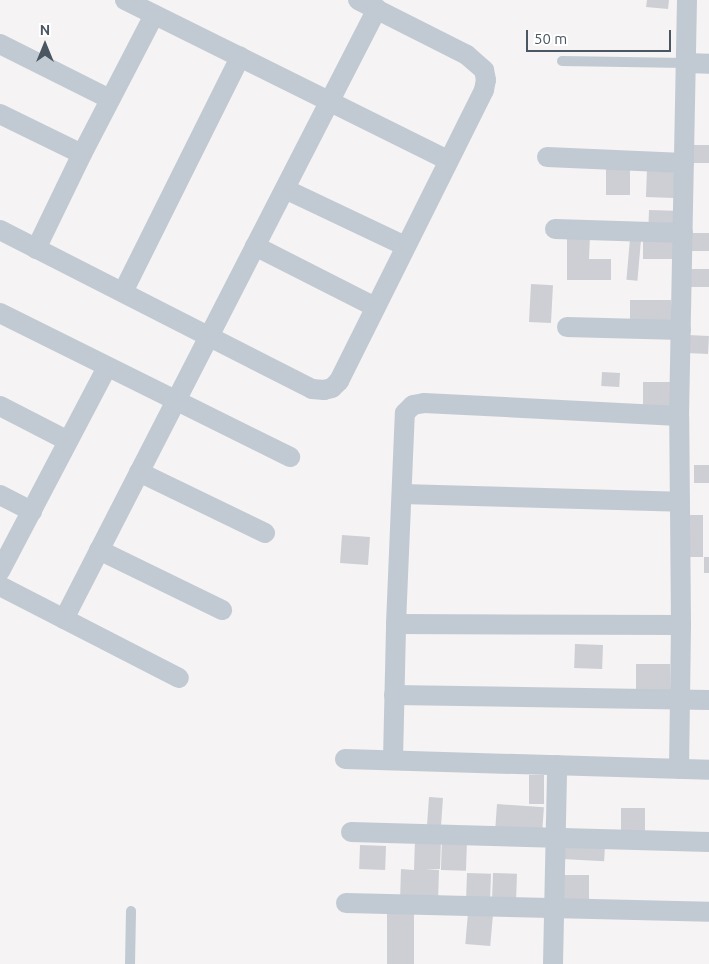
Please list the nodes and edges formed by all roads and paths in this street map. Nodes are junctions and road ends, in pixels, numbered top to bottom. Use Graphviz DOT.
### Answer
graph roads {
  1 [pos="125,0"];
  2 [pos="358,0"];
  3 [pos="687,0"];
  4 [pos="377,9"];
  5 [pos="154,15"];
  6 [pos="0,44"];
  7 [pos="240,57"];
  8 [pos="562,61"];
  9 [pos="686,63"];
  10 [pos="709,64"];
  11 [pos="110,99"];
  12 [pos="330,102"];
  13 [pos="0,114"];
  14 [pos="82,154"];
  15 [pos="547,156"];
  16 [pos="448,160"];
  17 [pos="684,163"];
  18 [pos="284,189"];
  19 [pos="556,229"];
  20 [pos="0,230"];
  21 [pos="683,233"];
  22 [pos="255,246"];
  23 [pos="405,246"];
  24 [pos="36,249"];
  25 [pos="123,292"];
  26 [pos="375,307"];
  27 [pos="0,313"];
  28 [pos="566,327"];
  29 [pos="681,330"];
  30 [pos="209,336"];
  31 [pos="107,367"];
  32 [pos="176,401"];
  33 [pos="0,406"];
  34 [pos="679,416"];
  35 [pos="68,441"];
  36 [pos="290,457"];
  37 [pos="139,472"];
  38 [pos="402,494"];
  39 [pos="0,495"];
  40 [pos="680,502"];
  41 [pos="32,511"];
  42 [pos="265,533"];
  43 [pos="99,550"];
  44 [pos="0,571"];
  45 [pos="0,586"];
  46 [pos="222,610"];
  47 [pos="64,619"];
  48 [pos="396,624"];
  49 [pos="681,625"];
  50 [pos="179,678"];
  51 [pos="394,695"];
  52 [pos="679,700"];
  53 [pos="709,700"];
  54 [pos="344,759"];
  55 [pos="393,760"];
  56 [pos="557,765"];
  57 [pos="679,769"];
  58 [pos="709,770"];
  59 [pos="351,832"];
  60 [pos="555,837"];
  61 [pos="709,842"];
  62 [pos="346,903"];
  63 [pos="553,910"];
  64 [pos="131,911"];
  65 [pos="709,912"];
  66 [pos="130,964"];
  67 [pos="553,964"];
  1 -- 5 [label="street"];
  2 -- 4 [label="street"];
  3 -- 9 [label="street"];
  4 -- 12 [label="street"];
  4 -- 16 [label="street"];
  5 -- 7 [label="street"];
  5 -- 11 [label="street"];
  6 -- 11 [label="street"];
  7 -- 12 [label="street"];
  7 -- 25 [label="street"];
  8 -- 9 [label="lane"];
  9 -- 10 [label="street"];
  9 -- 17 [label="street"];
  11 -- 14 [label="street"];
  12 -- 16 [label="street"];
  12 -- 18 [label="street"];
  13 -- 14 [label="street"];
  14 -- 24 [label="street"];
  15 -- 17 [label="street"];
  16 -- 23 [label="street"];
  17 -- 21 [label="street"];
  18 -- 22 [label="street"];
  18 -- 23 [label="street"];
  19 -- 21 [label="street"];
  20 -- 24 [label="street"];
  21 -- 29 [label="street"];
  22 -- 26 [label="street"];
  22 -- 30 [label="street"];
  23 -- 26 [label="street"];
  24 -- 25 [label="street"];
  25 -- 30 [label="street"];
  26 -- 30 [label="street"];
  27 -- 31 [label="street"];
  28 -- 29 [label="street"];
  29 -- 34 [label="street"];
  30 -- 32 [label="street"];
  31 -- 32 [label="street"];
  31 -- 35 [label="street"];
  32 -- 36 [label="street"];
  32 -- 37 [label="street"];
  33 -- 35 [label="street"];
  34 -- 38 [label="street"];
  34 -- 40 [label="street"];
  35 -- 41 [label="street"];
  37 -- 42 [label="street"];
  37 -- 43 [label="street"];
  38 -- 40 [label="street"];
  38 -- 48 [label="street"];
  39 -- 41 [label="street"];
  40 -- 49 [label="street"];
  41 -- 44 [label="street"];
  43 -- 46 [label="street"];
  43 -- 47 [label="street"];
  45 -- 47 [label="street"];
  47 -- 50 [label="street"];
  48 -- 49 [label="street"];
  48 -- 51 [label="street"];
  49 -- 52 [label="street"];
  51 -- 52 [label="street"];
  51 -- 55 [label="street"];
  52 -- 53 [label="street"];
  52 -- 57 [label="street"];
  54 -- 55 [label="street"];
  55 -- 56 [label="street"];
  56 -- 57 [label="street"];
  56 -- 60 [label="street"];
  57 -- 58 [label="street"];
  59 -- 60 [label="street"];
  60 -- 61 [label="street"];
  60 -- 63 [label="street"];
  62 -- 63 [label="street"];
  63 -- 65 [label="street"];
  63 -- 67 [label="street"];
  64 -- 66 [label="lane"];
}
